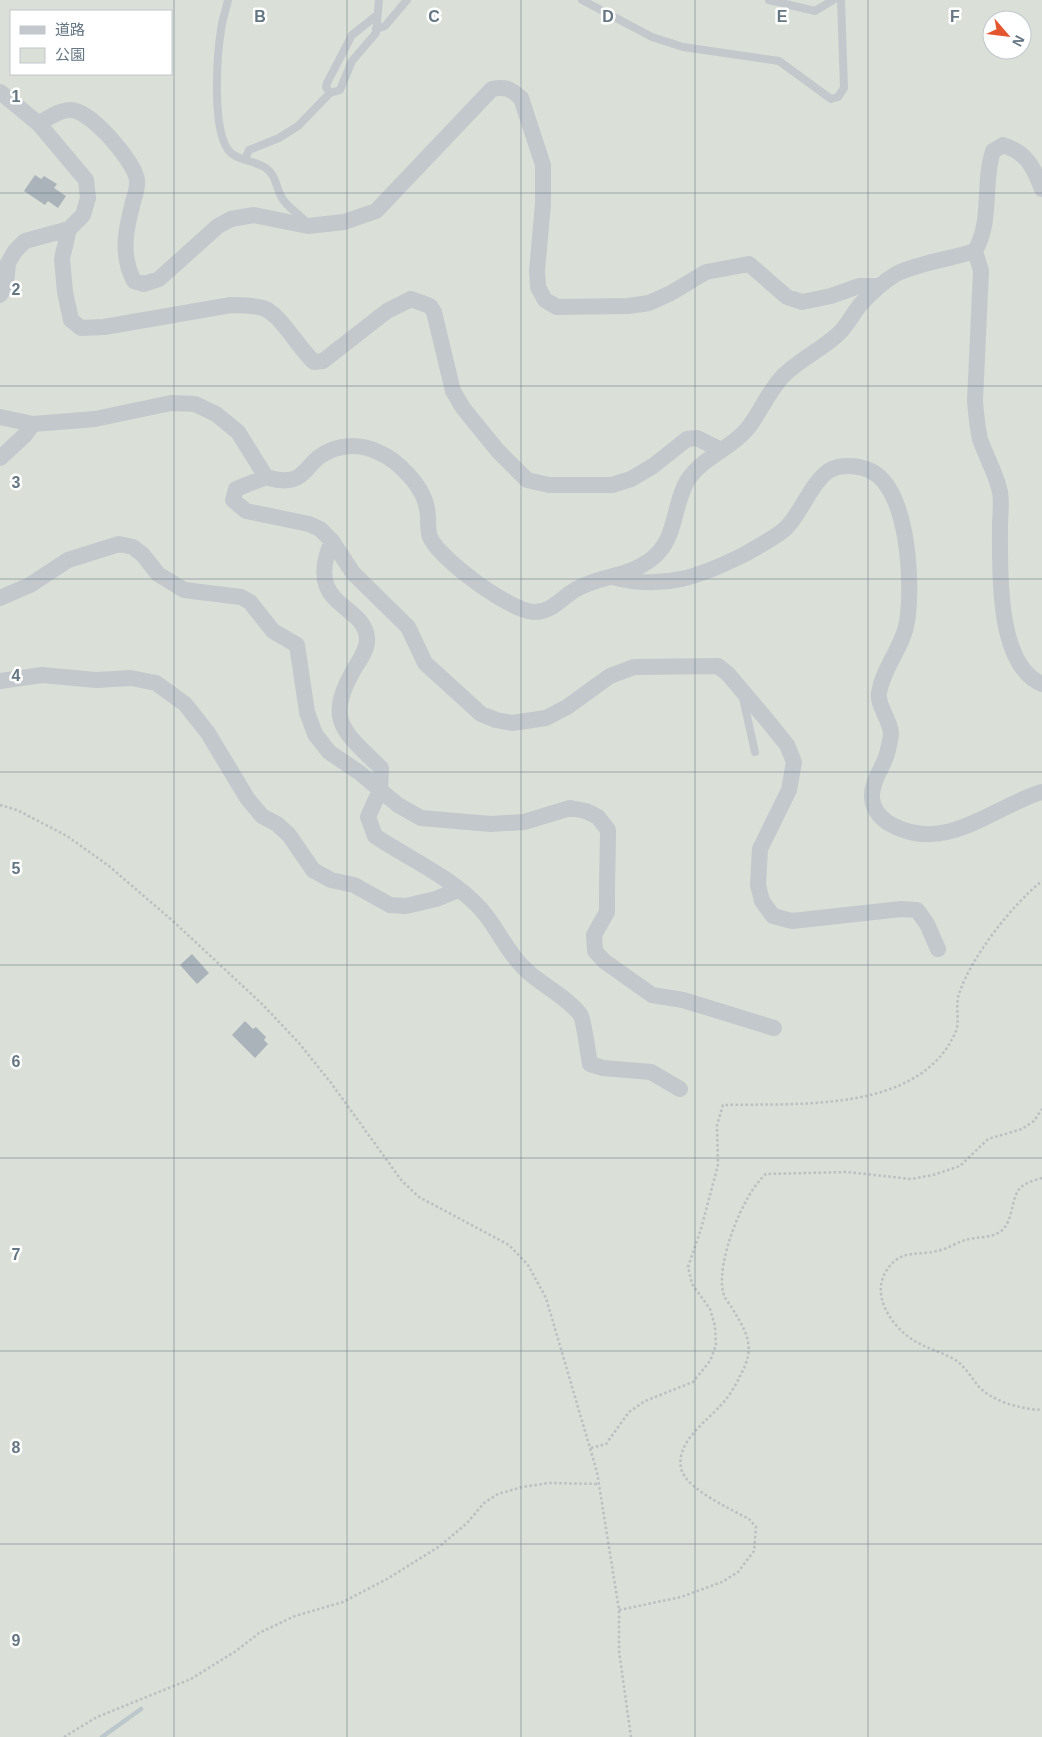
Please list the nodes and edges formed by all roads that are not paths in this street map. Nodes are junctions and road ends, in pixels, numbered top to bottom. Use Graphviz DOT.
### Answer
graph roads {
  1 [pos="228,0"];
  2 [pos="379,0"];
  3 [pos="407,0"];
  4 [pos="582,0"];
  5 [pos="769,0"];
  6 [pos="833,0"];
  7 [pos="842,0"];
  8 [pos="376,16"];
  9 [pos="376,29"];
  10 [pos="0,92"];
  11 [pos="330,93"];
  12 [pos="39,124"];
  13 [pos="245,159"];
  14 [pos="1042,189"];
  15 [pos="308,226"];
  16 [pos="69,229"];
  17 [pos="974,251"];
  18 [pos="879,286"];
  19 [pos="0,295"];
  20 [pos="0,417"];
  21 [pos="33,424"];
  22 [pos="721,450"];
  23 [pos="0,458"];
  24 [pos="266,477"];
  25 [pos="332,541"];
  26 [pos="612,577"];
  27 [pos="0,598"];
  28 [pos="0,681"];
  29 [pos="1042,684"];
  30 [pos="742,692"];
  31 [pos="754,752"];
  32 [pos="380,790"];
  33 [pos="1042,792"];
  34 [pos="458,890"];
  35 [pos="938,949"];
  36 [pos="774,1028"];
  37 [pos="680,1089"];
  1 -- 13 [label="lane"];
  2 -- 8 [label="lane"];
  3 -- 9 [label="lane"];
  4 -- 7 [label="lane"];
  5 -- 6 [label="lane"];
  8 -- 9 [label="lane"];
  8 -- 11 [label="lane"];
  9 -- 11 [label="lane"];
  10 -- 12 [label="street"];
  11 -- 13 [label="lane"];
  12 -- 15 [label="street"];
  12 -- 16 [label="street"];
  13 -- 15 [label="lane"];
  14 -- 17 [label="street"];
  15 -- 18 [label="street"];
  16 -- 19 [label="street"];
  16 -- 22 [label="street"];
  17 -- 18 [label="street"];
  17 -- 29 [label="street"];
  18 -- 22 [label="street"];
  20 -- 21 [label="street"];
  21 -- 23 [label="street"];
  21 -- 24 [label="street"];
  22 -- 26 [label="street"];
  24 -- 25 [label="street"];
  24 -- 26 [label="street"];
  25 -- 30 [label="street"];
  25 -- 32 [label="street"];
  26 -- 33 [label="street"];
  27 -- 32 [label="street"];
  28 -- 34 [label="street"];
  30 -- 31 [label="lane"];
  30 -- 35 [label="street"];
  32 -- 34 [label="street"];
  32 -- 36 [label="street"];
  34 -- 37 [label="street"];
}
